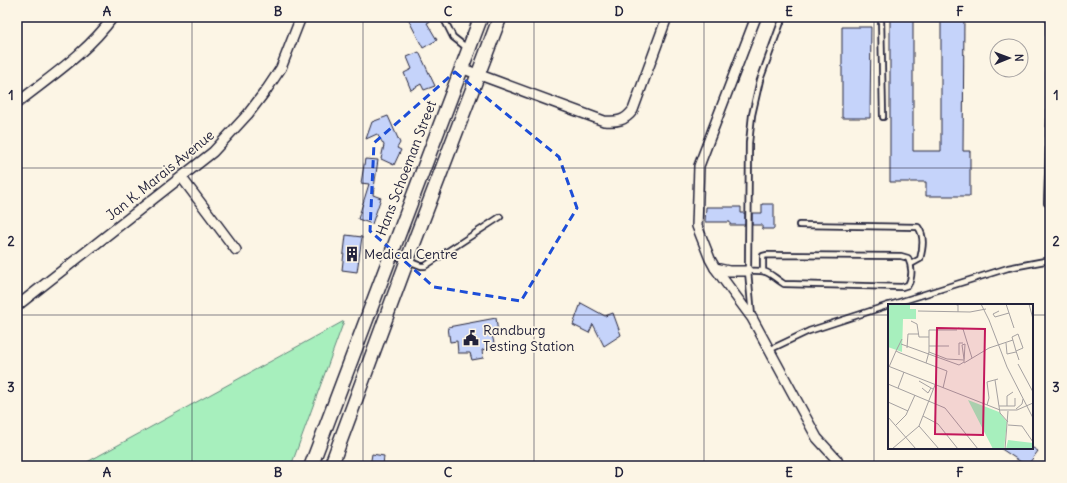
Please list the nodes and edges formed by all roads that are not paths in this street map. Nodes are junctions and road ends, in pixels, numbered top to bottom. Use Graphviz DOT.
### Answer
graph roads {
  1 [pos="113,17"];
  2 [pos="301,17"];
  3 [pos="443,17"];
  4 [pos="481,17"];
  5 [pos="500,17"];
  6 [pos="668,17"];
  7 [pos="756,17"];
  8 [pos="783,17"];
  9 [pos="881,17"];
  10 [pos="1049,17"];
  11 [pos="468,49"];
  12 [pos="461,68"];
  13 [pos="478,75"];
  14 [pos="17,103"];
  15 [pos="883,117"];
  16 [pos="182,178"];
  17 [pos="1047,203"];
  18 [pos="500,218"];
  19 [pos="799,225"];
  20 [pos="236,250"];
  21 [pos="391,254"];
  22 [pos="1050,260"];
  23 [pos="407,261"];
  24 [pos="911,264"];
  25 [pos="715,268"];
  26 [pos="748,271"];
  27 [pos="763,271"];
  28 [pos="893,304"];
  29 [pos="17,306"];
  30 [pos="888,306"];
  31 [pos="752,318"];
  32 [pos="769,350"];
  33 [pos="838,463"];
  34 [pos="311,466"];
  35 [pos="331,466"];
  36 [pos="847,466"];
  1 -- 14 [label="street"];
  2 -- 16 [label="street, Jan K. Marais Avenue"];
  3 -- 11 [label="lane"];
  4 -- 11 [label="main road, Hans Schoeman Street"];
  5 -- 13 [label="main road"];
  6 -- 13 [label="street"];
  7 -- 25 [label="street"];
  8 -- 26 [label="lane"];
  9 -- 15 [label="lane"];
  10 -- 17 [label="lane"];
  11 -- 12 [label="main road, Hans Schoeman Street"];
  12 -- 13 [label="street"];
  12 -- 21 [label="main road, Hans Schoeman Street"];
  13 -- 23 [label="main road"];
  16 -- 20 [label="street"];
  16 -- 29 [label="street, Jan K. Marais Avenue"];
  18 -- 23 [label="lane"];
  19 -- 24 [label="lane"];
  21 -- 23 [label="lane"];
  21 -- 34 [label="main road, Hans Schoeman Street"];
  22 -- 28 [label="lane"];
  23 -- 35 [label="main road"];
  24 -- 27 [label="lane"];
  24 -- 27 [label="lane"];
  25 -- 26 [label="street"];
  25 -- 31 [label="street"];
  26 -- 27 [label="lane"];
  26 -- 31 [label="lane"];
  30 -- 32 [label="lane"];
  31 -- 32 [label="street"];
  32 -- 33 [label="street"];
  33 -- 36 [label="street"];
}
